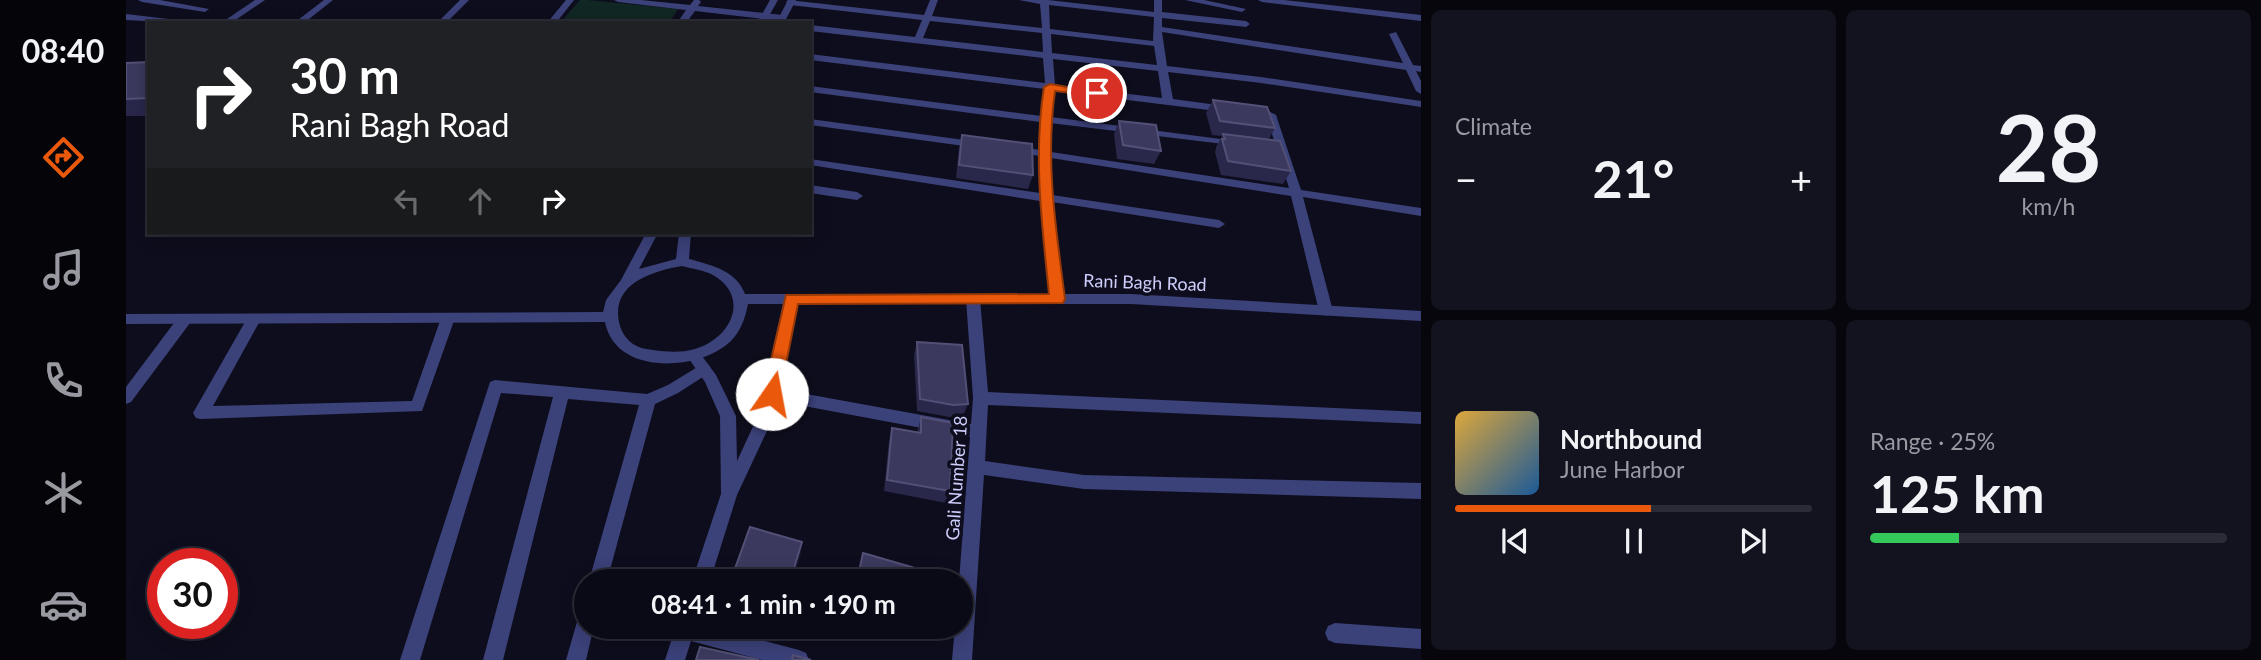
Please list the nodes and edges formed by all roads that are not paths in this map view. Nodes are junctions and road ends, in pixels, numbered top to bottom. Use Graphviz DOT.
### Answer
graph roads {
  1 [pos="142,0"];
  2 [pos="261,0"];
  3 [pos="329,0"];
  4 [pos="465,0"];
  5 [pos="570,0"];
  6 [pos="618,0"];
  7 [pos="774,0"];
  8 [pos="934,0"];
  9 [pos="1023,0"];
  10 [pos="1158,0"];
  11 [pos="1189,0"];
  12 [pos="1262,0"];
  13 [pos="633,1"];
  14 [pos="791,1"];
  15 [pos="1045,1"];
  16 [pos="167,2"];
  17 [pos="696,4"];
  18 [pos="1241,4"];
  19 [pos="205,9"];
  20 [pos="1158,15"];
  21 [pos="126,17"];
  22 [pos="925,18"];
  23 [pos="1421,18"];
  24 [pos="763,19"];
  25 [pos="781,20"];
  26 [pos="160,21"];
  27 [pos="228,21"];
  28 [pos="301,21"];
  29 [pos="443,21"];
  30 [pos="553,21"];
  31 [pos="683,21"];
  32 [pos="1246,24"];
  33 [pos="812,28"];
  34 [pos="1158,29"];
  35 [pos="1045,31"];
  36 [pos="1393,34"];
  37 [pos="918,40"];
  38 [pos="1158,44"];
  39 [pos="1251,44"];
  40 [pos="1048,55"];
  41 [pos="812,57"];
  42 [pos="1409,68"];
  43 [pos="1163,69"];
  44 [pos="1421,69"];
  45 [pos="1050,87"];
  46 [pos="812,89"];
  47 [pos="1421,91"];
  48 [pos="1168,102"];
  49 [pos="1421,104"];
  50 [pos="1232,110"];
  51 [pos="1245,112"];
  52 [pos="1045,120"];
  53 [pos="812,122"];
  54 [pos="1253,146"];
  55 [pos="1267,148"];
  56 [pos="1281,149"];
  57 [pos="1047,154"];
  58 [pos="812,162"];
  59 [pos="812,189"];
  60 [pos="1296,194"];
  61 [pos="857,196"];
  62 [pos="1046,198"];
  63 [pos="1421,212"];
  64 [pos="1219,224"];
  65 [pos="651,235"];
  66 [pos="685,235"];
  67 [pos="682,262"];
  68 [pos="627,281"];
  69 [pos="742,299"];
  70 [pos="791,299"];
  71 [pos="974,299"];
  72 [pos="1057,299"];
  73 [pos="1326,311"];
  74 [pos="1421,316"];
  75 [pos="610,317"];
  76 [pos="448,318"];
  77 [pos="126,319"];
  78 [pos="185,319"];
  79 [pos="254,319"];
  80 [pos="699,362"];
  81 [pos="562,392"];
  82 [pos="772,394"];
  83 [pos="126,398"];
  84 [pos="981,398"];
  85 [pos="648,400"];
  86 [pos="1421,418"];
  87 [pos="979,432"];
  88 [pos="978,467"];
  89 [pos="1421,491"];
  90 [pos="729,494"];
  91 [pos="601,569"];
  92 [pos="705,569"];
  93 [pos="1335,633"];
  94 [pos="582,639"];
  95 [pos="681,639"];
  96 [pos="724,639"];
  97 [pos="1421,639"];
  98 [pos="410,660"];
  99 [pos="493,660"];
  100 [pos="576,660"];
  101 [pos="674,660"];
  102 [pos="799,660"];
  103 [pos="962,660"];
  1 -- 16 [label="street"];
  2 -- 27 [label="street"];
  3 -- 28 [label="street"];
  4 -- 29 [label="street"];
  5 -- 30 [label="street"];
  6 -- 13 [label="street"];
  7 -- 24 [label="street"];
  8 -- 22 [label="street"];
  9 -- 15 [label="street"];
  10 -- 20 [label="street"];
  11 -- 18 [label="street"];
  12 -- 23 [label="street"];
  13 -- 17 [label="street"];
  14 -- 22 [label="street"];
  14 -- 25 [label="street"];
  15 -- 20 [label="street"];
  15 -- 35 [label="street"];
  16 -- 19 [label="street"];
  17 -- 24 [label="street"];
  17 -- 31 [label="street"];
  18 -- 32 [label="street"];
  20 -- 32 [label="street"];
  20 -- 34 [label="street"];
  21 -- 26 [label="street"];
  22 -- 35 [label="street"];
  22 -- 37 [label="street"];
  24 -- 25 [label="street"];
  32 -- 39 [label="street"];
  33 -- 37 [label="street"];
  34 -- 38 [label="street"];
  34 -- 39 [label="street"];
  35 -- 38 [label="street"];
  35 -- 40 [label="street"];
  36 -- 42 [label="street"];
  37 -- 40 [label="street"];
  38 -- 43 [label="street"];
  39 -- 42 [label="street"];
  40 -- 43 [label="street"];
  40 -- 45 [label="street"];
  41 -- 45 [label="street"];
  42 -- 44 [label="street"];
  42 -- 47 [label="street"];
  43 -- 48 [label="street"];
  43 -- 49 [label="street"];
  45 -- 48 [label="street"];
  45 -- 52 [label="street"];
  46 -- 52 [label="street"];
  48 -- 50 [label="street"];
  51 -- 56 [label="street"];
  52 -- 54 [label="street"];
  52 -- 57 [label="street"];
  53 -- 57 [label="street"];
  55 -- 56 [label="street"];
  56 -- 60 [label="street"];
  57 -- 60 [label="street"];
  57 -- 62 [label="street"];
  58 -- 62 [label="street"];
  59 -- 61 [label="street"];
  60 -- 63 [label="street"];
  60 -- 73 [label="street"];
  62 -- 64 [label="street"];
  62 -- 72 [label="street"];
  65 -- 68 [label="street"];
  66 -- 67 [label="street"];
  67 -- 68 [label="street"];
  67 -- 69 [label="street"];
  68 -- 75 [label="street"];
  69 -- 70 [label="street, Rani Bagh Road"];
  69 -- 80 [label="street"];
  70 -- 71 [label="street, Rani Bagh Road"];
  70 -- 82 [label="street"];
  71 -- 72 [label="street, Rani Bagh Road"];
  71 -- 84 [label="street, Gali Number 18"];
  72 -- 73 [label="street, Rani Bagh Road"];
  73 -- 74 [label="street, Rani Bagh Road"];
  75 -- 76 [label="street"];
  75 -- 80 [label="street"];
  76 -- 79 [label="street"];
  76 -- 79 [label="street"];
  77 -- 78 [label="street"];
  78 -- 79 [label="street"];
  78 -- 83 [label="street"];
  80 -- 85 [label="street"];
  80 -- 90 [label="street"];
  81 -- 85 [label="street"];
  81 -- 98 [label="street"];
  81 -- 99 [label="street"];
  82 -- 87 [label="street"];
  82 -- 90 [label="street"];
  84 -- 86 [label="street"];
  84 -- 87 [label="street, Gali Number 18"];
  85 -- 91 [label="street"];
  87 -- 88 [label="street, Gali Number 18"];
  88 -- 89 [label="street"];
  88 -- 103 [label="street, Gali Number 18"];
  90 -- 92 [label="street"];
  93 -- 97 [label="street"];
  94 -- 100 [label="street"];
  95 -- 101 [label="street"];
  96 -- 102 [label="street"];
}
